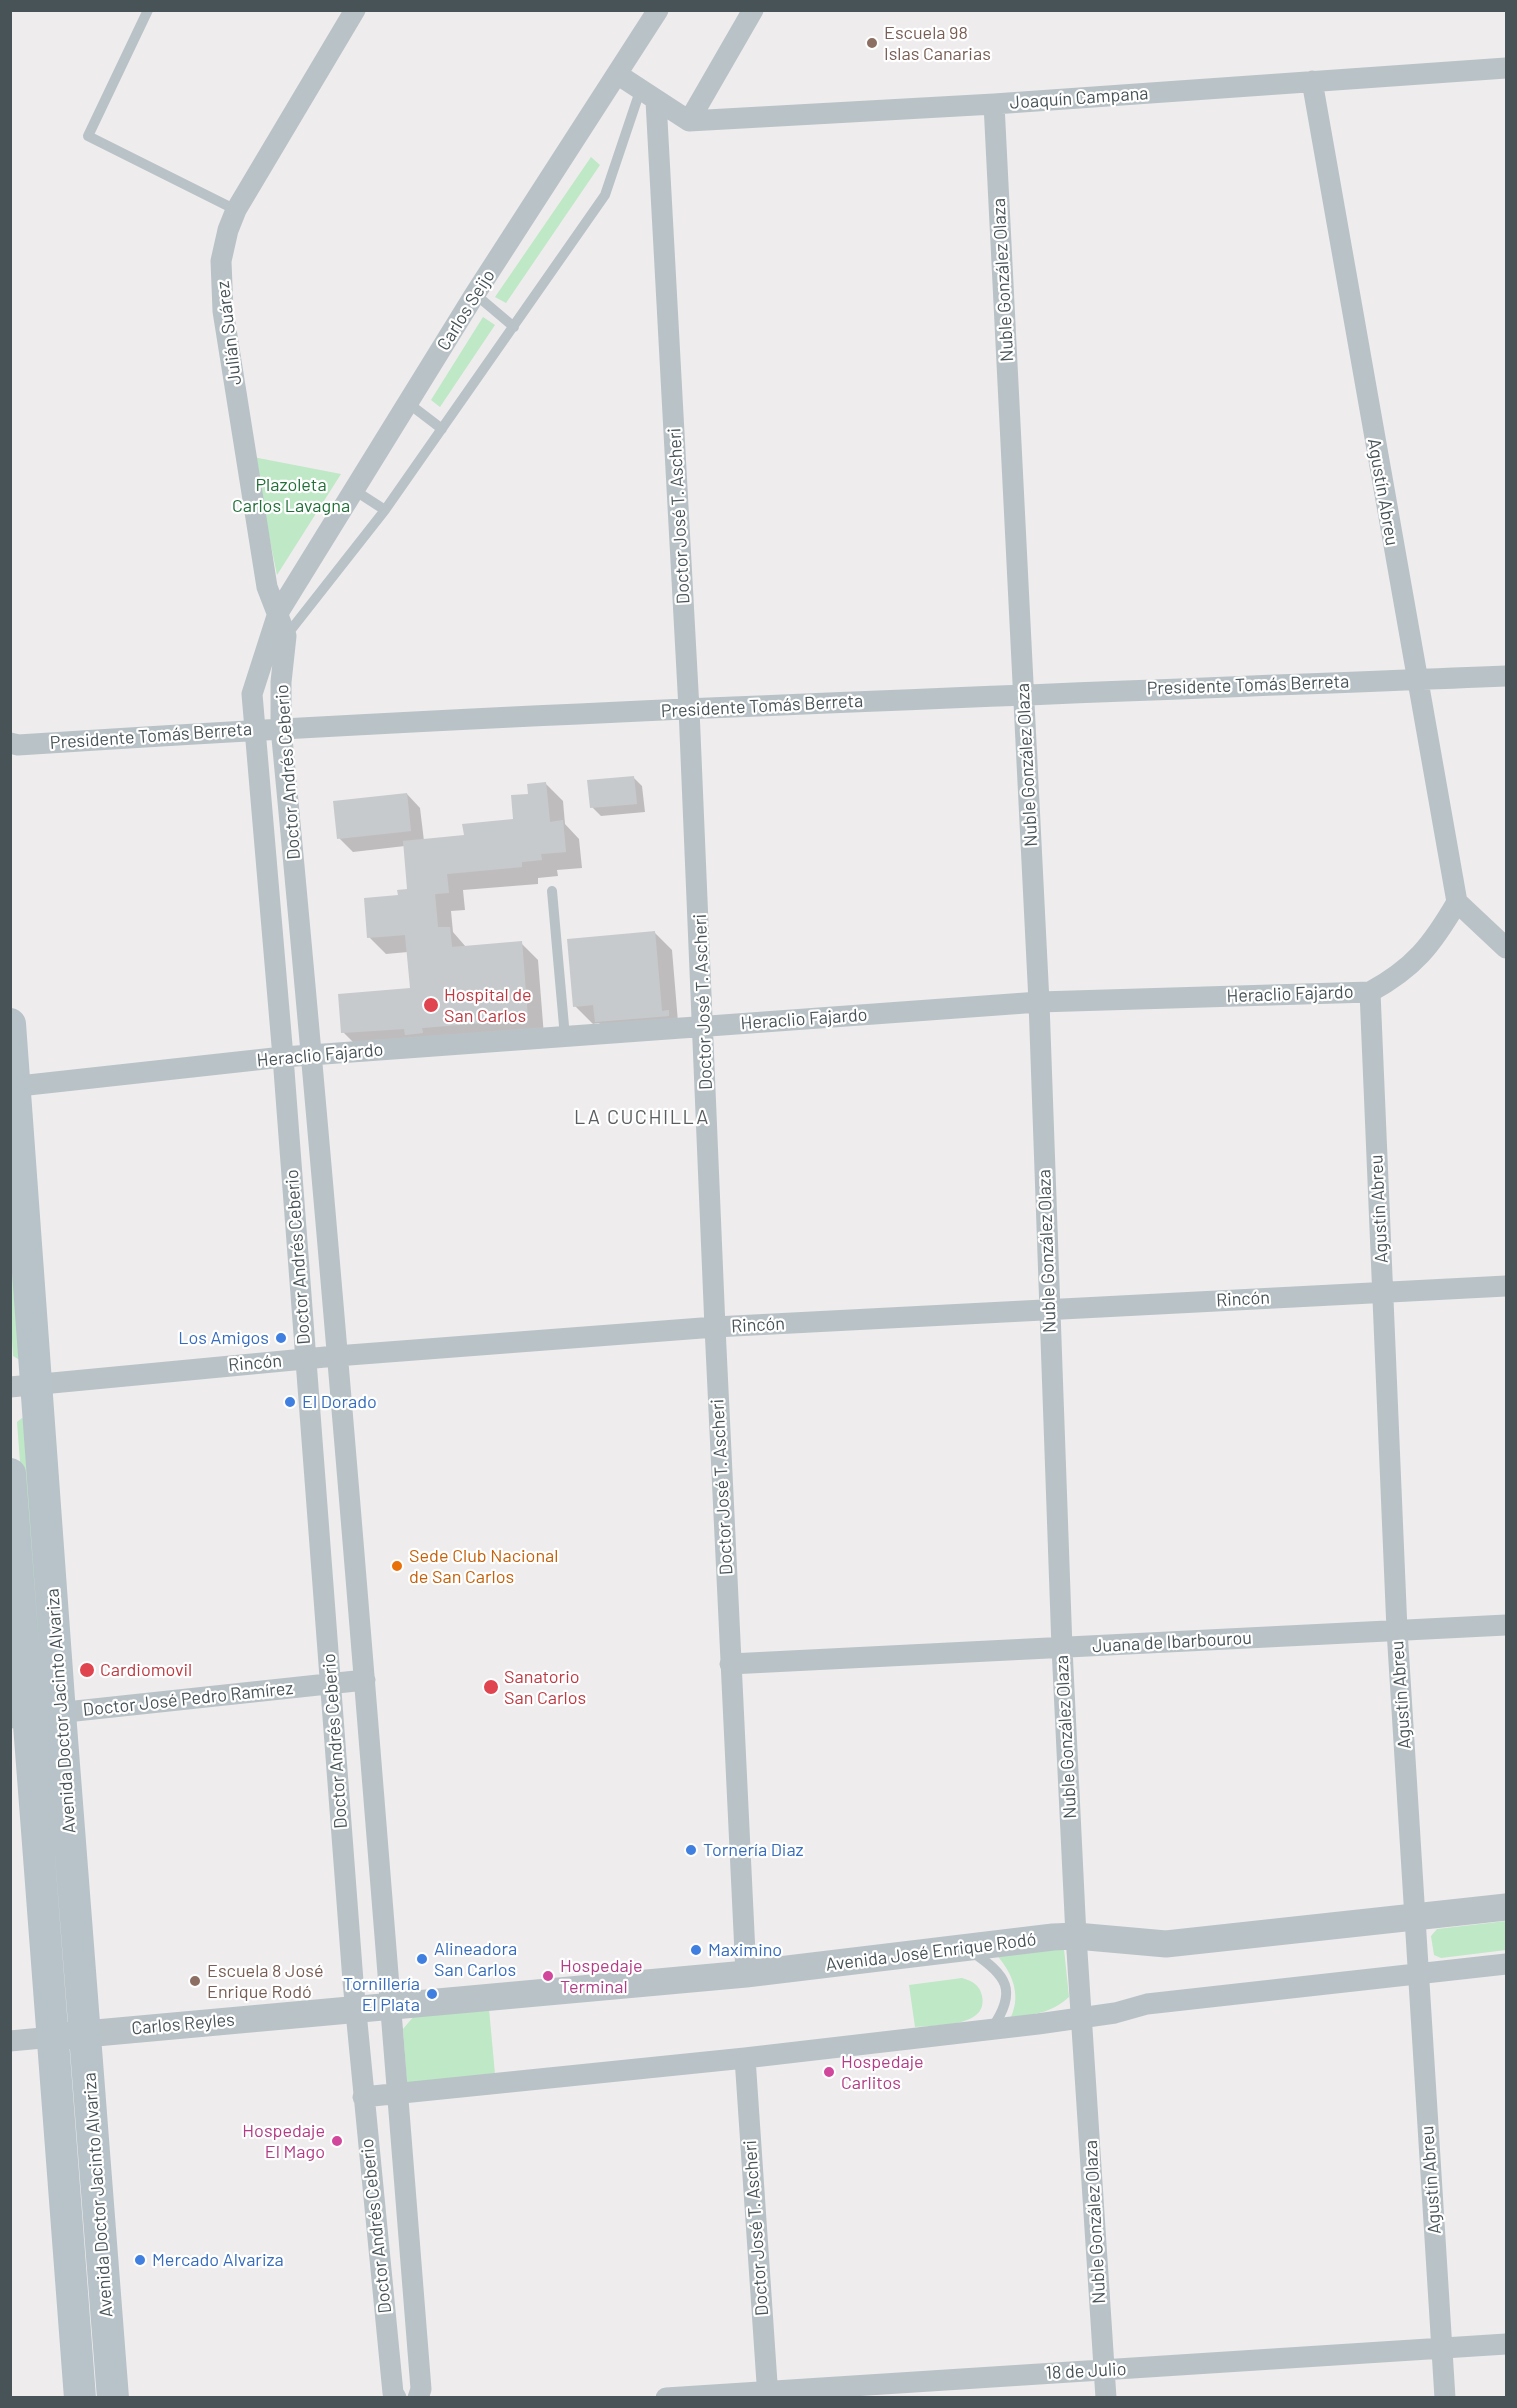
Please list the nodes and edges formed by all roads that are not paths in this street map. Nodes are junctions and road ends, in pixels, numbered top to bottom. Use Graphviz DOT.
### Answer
graph roads {
  1 [pos="148,10"];
  2 [pos="355,10"];
  3 [pos="658,10"];
  4 [pos="753,10"];
  5 [pos="1506,68"];
  6 [pos="617,75"];
  7 [pos="1312,81"];
  8 [pos="648,96"];
  9 [pos="994,104"];
  10 [pos="689,121"];
  11 [pos="236,210"];
  12 [pos="475,294"];
  13 [pos="514,327"];
  14 [pos="408,403"];
  15 [pos="442,429"];
  16 [pos="354,490"];
  17 [pos="385,510"];
  18 [pos="278,614"];
  19 [pos="286,636"];
  20 [pos="1506,676"];
  21 [pos="1416,679"];
  22 [pos="1023,694"];
  23 [pos="689,709"];
  24 [pos="281,728"];
  25 [pos="254,729"];
  26 [pos="13,747"];
  27 [pos="552,891"];
  28 [pos="1457,902"];
  29 [pos="1506,948"];
  30 [pos="1370,992"];
  31 [pos="1039,1002"];
  32 [pos="10,1024"];
  33 [pos="704,1026"];
  34 [pos="565,1036"];
  35 [pos="313,1055"];
  36 [pos="283,1057"];
  37 [pos="13,1087"];
  38 [pos="1506,1286"];
  39 [pos="1383,1293"];
  40 [pos="1048,1308"];
  41 [pos="715,1327"];
  42 [pos="336,1356"];
  43 [pos="306,1359"];
  44 [pos="24,1385"];
  45 [pos="10,1474"];
  46 [pos="1506,1625"];
  47 [pos="1397,1630"];
  48 [pos="1062,1648"];
  49 [pos="730,1664"];
  50 [pos="364,1680"];
  51 [pos="332,1683"];
  52 [pos="60,1713"];
  53 [pos="19,1717"];
  54 [pos="1506,1907"];
  55 [pos="1414,1917"];
  56 [pos="1076,1936"];
  57 [pos="965,1948"];
  58 [pos="1506,1964"];
  59 [pos="1418,1972"];
  60 [pos="746,1974"];
  61 [pos="391,2006"];
  62 [pos="355,2008"];
  63 [pos="1083,2019"];
  64 [pos="992,2028"];
  65 [pos="86,2033"];
  66 [pos="53,2037"];
  67 [pos="10,2041"];
  68 [pos="745,2058"];
  69 [pos="397,2094"];
  70 [pos="363,2097"];
  71 [pos="1506,2344"];
  72 [pos="1442,2349"];
  73 [pos="1104,2370"];
  74 [pos="768,2394"];
  75 [pos="80,2397"];
  76 [pos="113,2397"];
  77 [pos="396,2397"];
  78 [pos="418,2397"];
  79 [pos="666,2397"];
  80 [pos="1106,2397"];
  81 [pos="1445,2397"];
  1 -- 11 [label="lane"];
  2 -- 11 [label="street, Julián Suárez"];
  3 -- 6 [label="street, Carlos Seijo"];
  4 -- 10 [label="street"];
  5 -- 7 [label="street, Joaquín Campana"];
  6 -- 8 [label="street"];
  6 -- 12 [label="street, Carlos Seijo"];
  7 -- 9 [label="street, Joaquín Campana"];
  7 -- 21 [label="street, Agustín Abreu"];
  8 -- 10 [label="street"];
  8 -- 13 [label="lane"];
  8 -- 23 [label="street, Doctor José T. Ascheri"];
  9 -- 10 [label="street, Joaquín Campana"];
  9 -- 22 [label="street, Nuble González Olaza"];
  11 -- 18 [label="street, Julián Suárez"];
  12 -- 13 [label="lane"];
  12 -- 14 [label="street, Carlos Seijo"];
  13 -- 15 [label="lane"];
  14 -- 15 [label="lane"];
  14 -- 16 [label="street, Carlos Seijo"];
  15 -- 17 [label="lane"];
  16 -- 17 [label="lane"];
  16 -- 18 [label="street, Carlos Seijo"];
  17 -- 19 [label="lane"];
  18 -- 19 [label="street, Doctor Andrés Ceberio"];
  18 -- 25 [label="street, Doctor Andrés Ceberio"];
  19 -- 24 [label="street, Doctor Andrés Ceberio"];
  20 -- 21 [label="street, Presidente Tomás Berreta"];
  21 -- 22 [label="street, Presidente Tomás Berreta"];
  21 -- 28 [label="street, Agustín Abreu"];
  22 -- 23 [label="street, Presidente Tomás Berreta"];
  22 -- 31 [label="street, Nuble González Olaza"];
  23 -- 24 [label="street, Presidente Tomás Berreta"];
  23 -- 33 [label="street, Doctor José T. Ascheri"];
  24 -- 25 [label="street, Presidente Tomás Berreta"];
  24 -- 35 [label="street, Doctor Andrés Ceberio"];
  25 -- 26 [label="street, Presidente Tomás Berreta"];
  25 -- 36 [label="street, Doctor Andrés Ceberio"];
  27 -- 34 [label="lane"];
  28 -- 29 [label="street"];
  28 -- 30 [label="street, Heraclio Fajardo"];
  30 -- 31 [label="street, Heraclio Fajardo"];
  30 -- 39 [label="street, Agustín Abreu"];
  31 -- 33 [label="street, Heraclio Fajardo"];
  31 -- 40 [label="street, Nuble González Olaza"];
  32 -- 37 [label="main road, Avenida Doctor Jacinto Alvariza"];
  33 -- 34 [label="street, Heraclio Fajardo"];
  33 -- 41 [label="street, Doctor José T. Ascheri"];
  34 -- 35 [label="street, Heraclio Fajardo"];
  35 -- 36 [label="street, Heraclio Fajardo"];
  35 -- 42 [label="street, Doctor Andrés Ceberio"];
  36 -- 37 [label="street, Heraclio Fajardo"];
  36 -- 43 [label="street, Doctor Andrés Ceberio"];
  37 -- 44 [label="main road, Avenida Doctor Jacinto Alvariza"];
  38 -- 39 [label="street, Rincón"];
  39 -- 40 [label="street, Rincón"];
  39 -- 47 [label="street, Agustín Abreu"];
  40 -- 41 [label="street, Rincón"];
  40 -- 48 [label="street, Nuble González Olaza"];
  41 -- 42 [label="street, Rincón"];
  41 -- 49 [label="street, Doctor José T. Ascheri"];
  42 -- 43 [label="street, Rincón"];
  42 -- 50 [label="street, Doctor Andrés Ceberio"];
  43 -- 44 [label="street, Rincón"];
  43 -- 51 [label="street, Doctor Andrés Ceberio"];
  44 -- 52 [label="main road, Avenida Doctor Jacinto Alvariza"];
  45 -- 53 [label="main road, Avenida Doctor Jacinto Alvariza"];
  46 -- 47 [label="street, Juana de Ibarbourou"];
  47 -- 48 [label="street, Juana de Ibarbourou"];
  47 -- 55 [label="street, Agustín Abreu"];
  48 -- 49 [label="street, Juana de Ibarbourou"];
  48 -- 56 [label="street, Nuble González Olaza"];
  49 -- 60 [label="street, Doctor José T. Ascheri"];
  50 -- 51 [label="street, Doctor José Pedro Ramírez"];
  50 -- 61 [label="street, Doctor Andrés Ceberio"];
  51 -- 52 [label="street, Doctor José Pedro Ramírez"];
  51 -- 62 [label="street, Doctor Andrés Ceberio"];
  52 -- 53 [label="street, Doctor José Pedro Ramírez"];
  52 -- 65 [label="main road, Avenida Doctor Jacinto Alvariza"];
  53 -- 66 [label="main road, Avenida Doctor Jacinto Alvariza"];
  54 -- 55 [label="street, Avenida José Enrique Rodó"];
  55 -- 56 [label="street, Avenida José Enrique Rodó"];
  55 -- 59 [label="street, Agustín Abreu"];
  56 -- 57 [label="street, Avenida José Enrique Rodó"];
  56 -- 63 [label="street, Nuble González Olaza"];
  57 -- 60 [label="street, Avenida José Enrique Rodó"];
  57 -- 64 [label="lane"];
  58 -- 59 [label="street"];
  59 -- 63 [label="street"];
  59 -- 72 [label="street, Agustín Abreu"];
  60 -- 61 [label="street, Avenida José Enrique Rodó"];
  61 -- 62 [label="street, Avenida José Enrique Rodó"];
  61 -- 69 [label="street, Doctor Andrés Ceberio"];
  62 -- 65 [label="street, Carlos Reyles"];
  62 -- 70 [label="street, Doctor Andrés Ceberio"];
  63 -- 64 [label="street"];
  63 -- 73 [label="street, Nuble González Olaza"];
  64 -- 68 [label="street"];
  65 -- 66 [label="street, Carlos Reyles"];
  65 -- 76 [label="main road, Avenida Doctor Jacinto Alvariza"];
  66 -- 67 [label="street, Carlos Reyles"];
  66 -- 75 [label="main road, Avenida Doctor Jacinto Alvariza"];
  68 -- 69 [label="street"];
  68 -- 74 [label="street, Doctor José T. Ascheri"];
  69 -- 70 [label="street"];
  69 -- 78 [label="street, Doctor Andrés Ceberio"];
  70 -- 77 [label="street, Doctor Andrés Ceberio"];
  71 -- 72 [label="street, 18 de Julio"];
  72 -- 73 [label="street, 18 de Julio"];
  72 -- 81 [label="street, Agustín Abreu"];
  73 -- 74 [label="street, 18 de Julio"];
  73 -- 80 [label="street, Nuble González Olaza"];
  74 -- 79 [label="street, 18 de Julio"];
}
